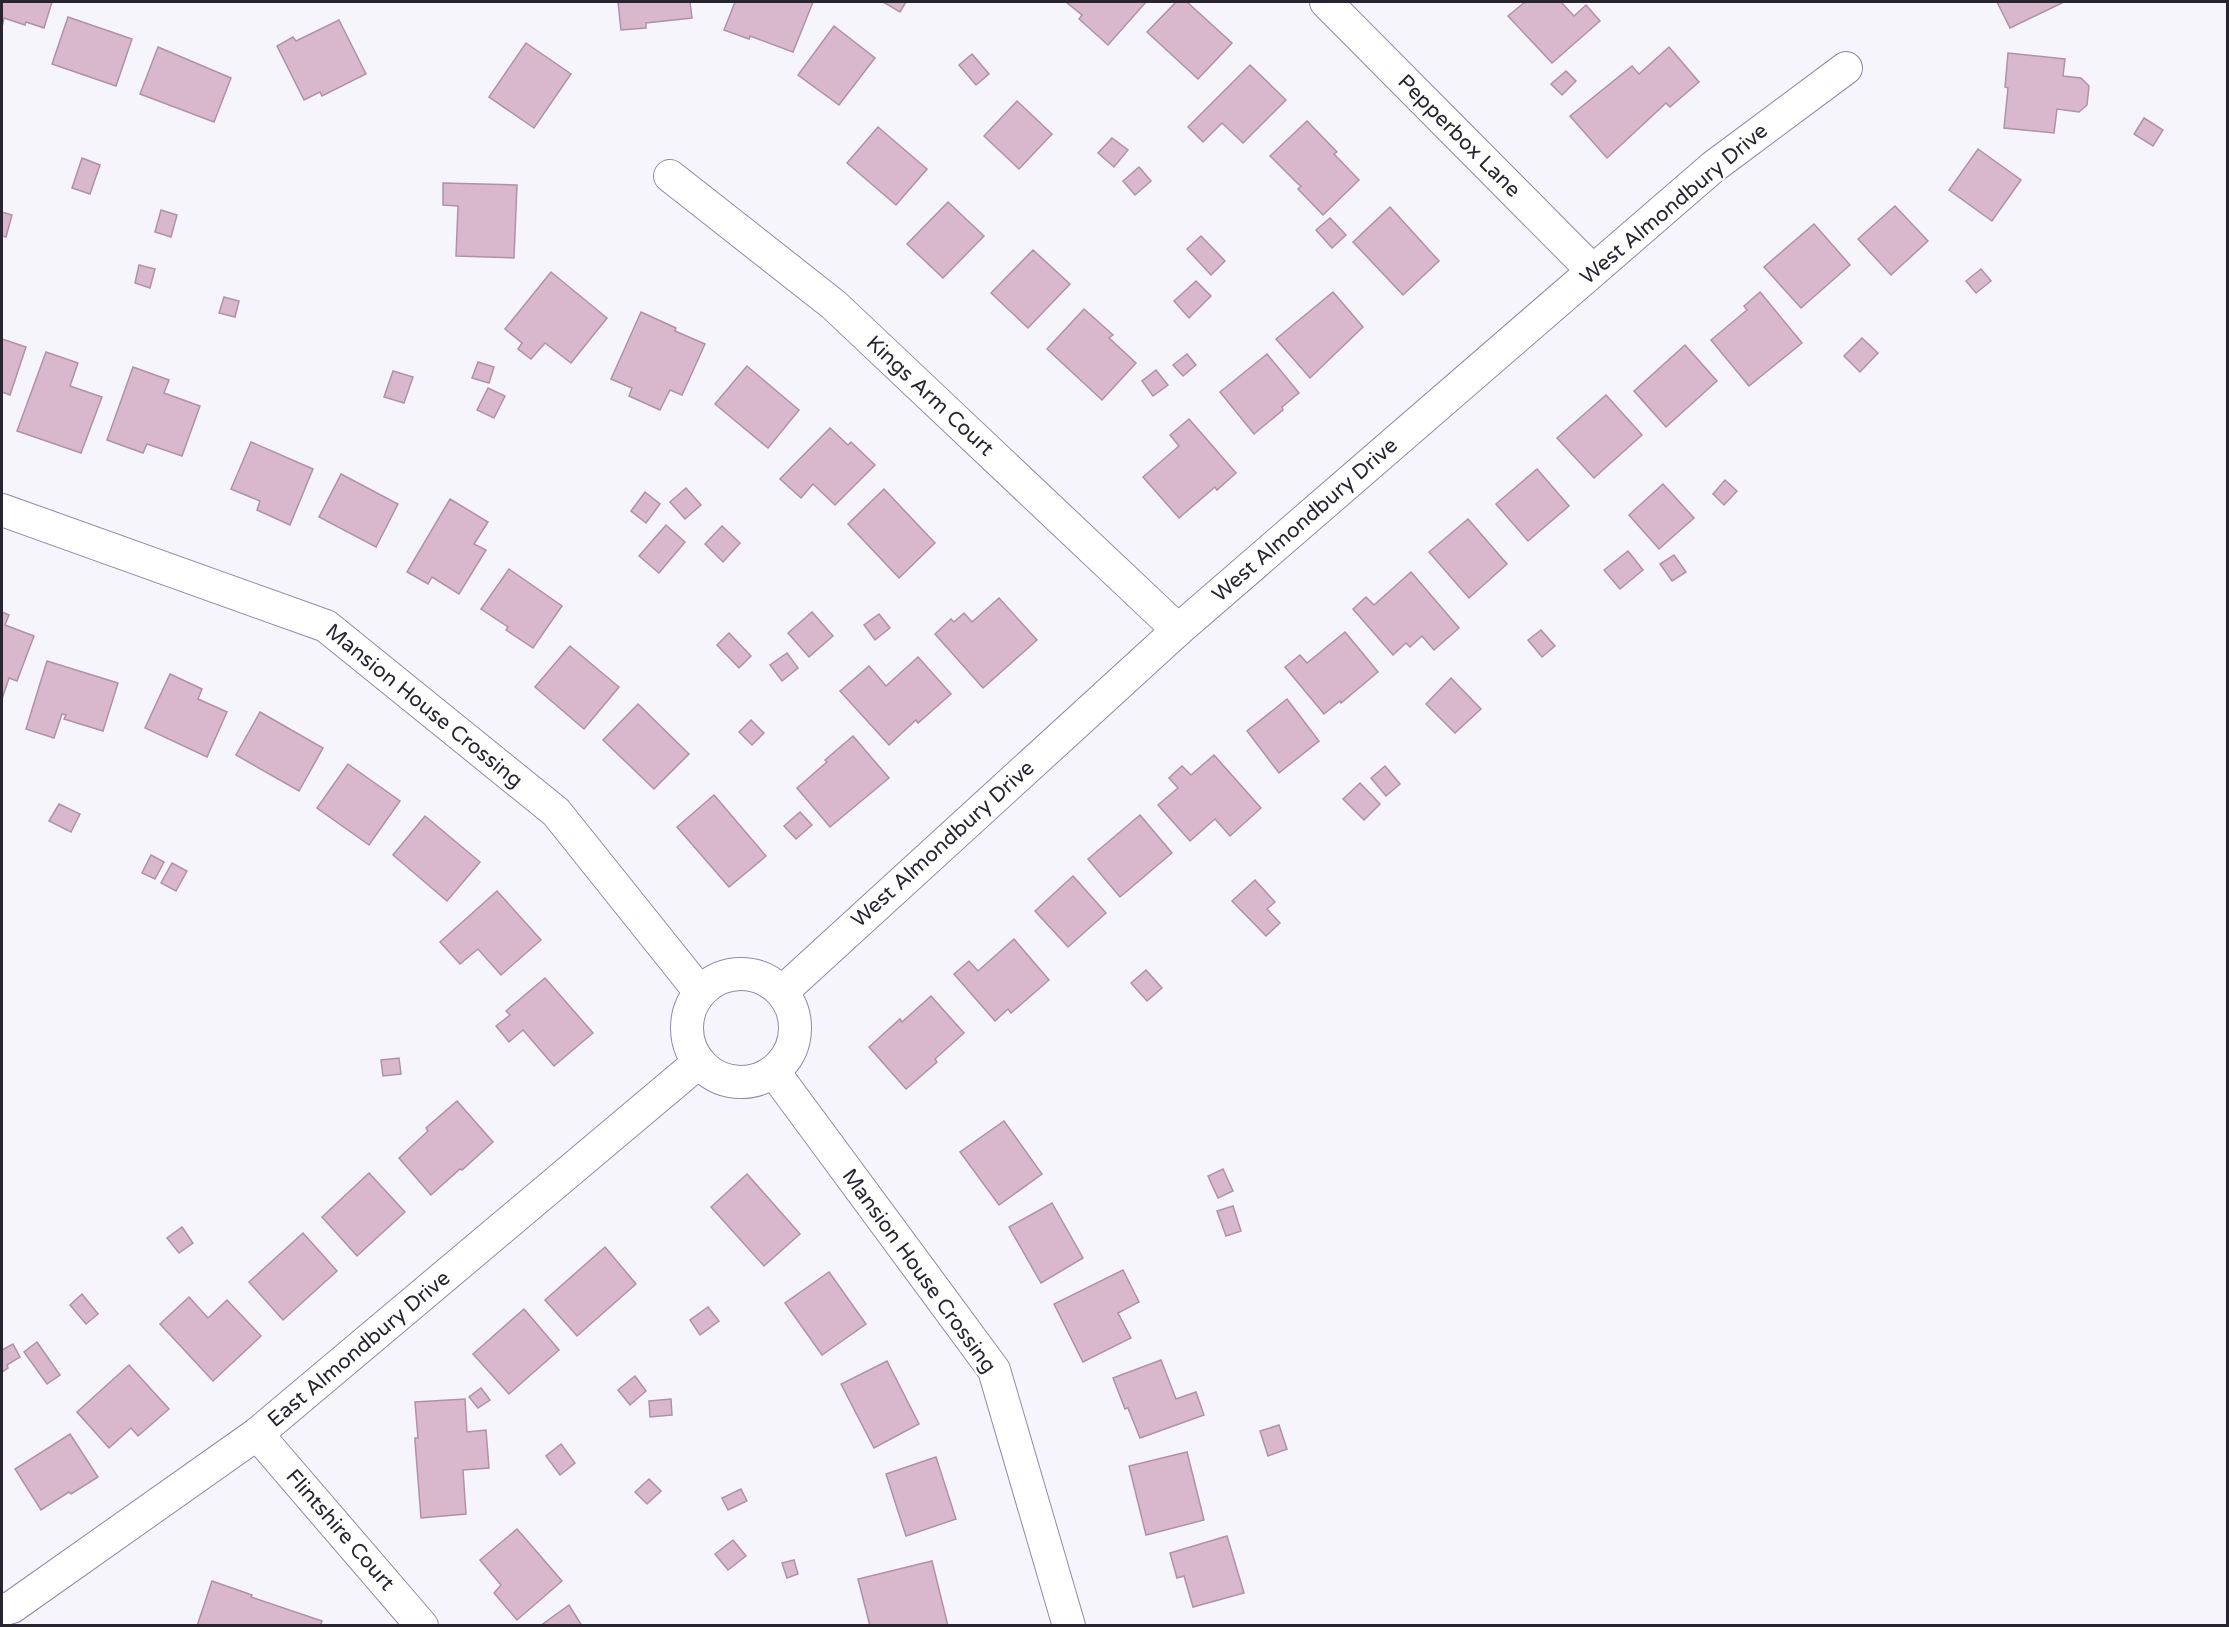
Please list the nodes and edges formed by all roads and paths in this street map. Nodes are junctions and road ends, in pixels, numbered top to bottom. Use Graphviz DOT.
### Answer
graph roads {
  1 [pos="1326,2"];
  2 [pos="1846,68"];
  3 [pos="670,176"];
  4 [pos="1592,270"];
  5 [pos="2,510"];
  6 [pos="1178,630"];
  7 [pos="700,992"];
  8 [pos="782,992"];
  9 [pos="698,1063"];
  10 [pos="774,1072"];
  11 [pos="257,1434"];
  12 [pos="2,1610"];
  13 [pos="422,1626"];
  14 [pos="1069,1626"];
  1 -- 4 [label="street, Pepperbox Lane"];
  2 -- 4 [label="street, West Almondbury Drive"];
  3 -- 6 [label="street, Kings Arm Court"];
  4 -- 6 [label="street, West Almondbury Drive"];
  5 -- 7 [label="street, Mansion House Crossing"];
  6 -- 8 [label="street, West Almondbury Drive"];
  7 -- 8 [label="street"];
  7 -- 9 [label="street"];
  8 -- 10 [label="street"];
  9 -- 10 [label="street"];
  9 -- 11 [label="street, East Almondbury Drive"];
  10 -- 14 [label="street, Mansion House Crossing"];
  11 -- 12 [label="street, East Almondbury Drive"];
  11 -- 13 [label="street, Flintshire Court"];
}
